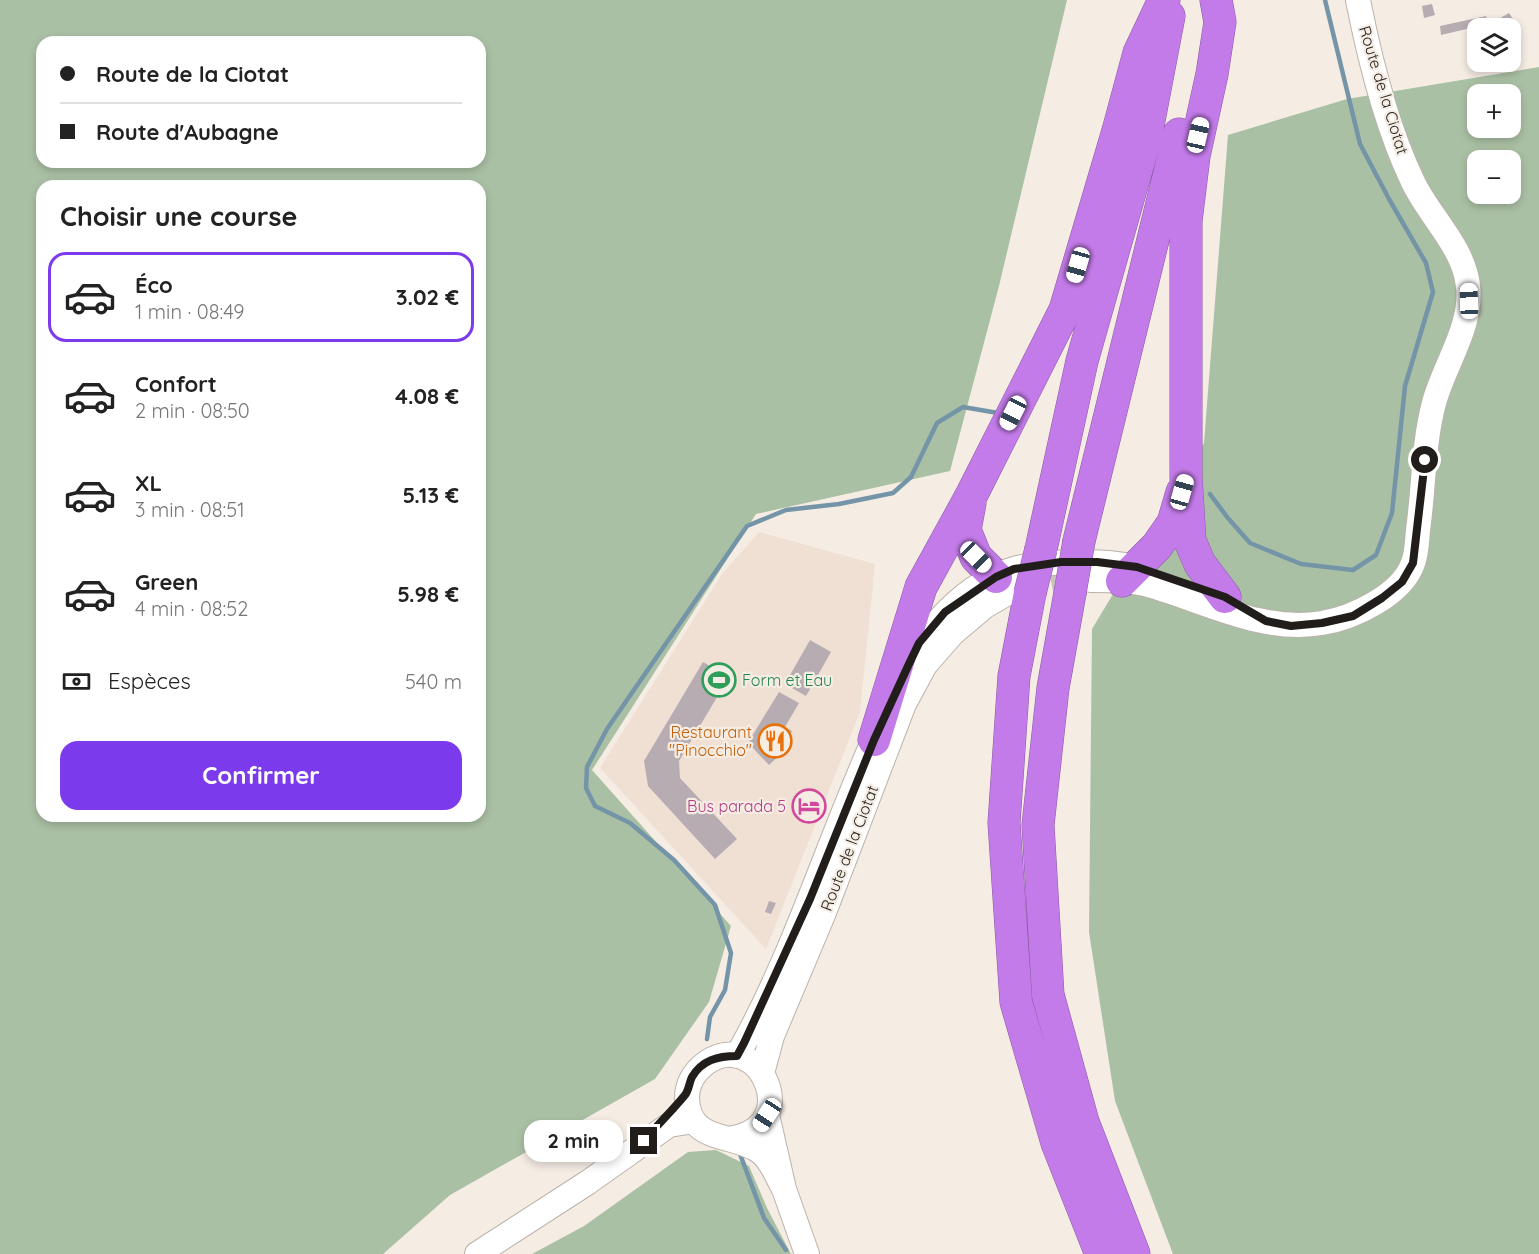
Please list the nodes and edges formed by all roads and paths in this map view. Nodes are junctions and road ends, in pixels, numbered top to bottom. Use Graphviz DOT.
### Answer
graph roads {
  1 [pos="1164,0"];
  2 [pos="1172,0"];
  3 [pos="1211,0"];
  4 [pos="1216,0"];
  5 [pos="1358,0"];
  6 [pos="1186,477"];
  7 [pos="971,496"];
  8 [pos="1084,569"];
  9 [pos="1129,574"];
  10 [pos="1013,583"];
  11 [pos="1225,597"];
  12 [pos="1266,621"];
  13 [pos="874,740"];
  14 [pos="737,1056"];
  15 [pos="762,1073"];
  16 [pos="687,1092"];
  17 [pos="767,1115"];
  18 [pos="694,1120"];
  19 [pos="727,1139"];
  20 [pos="644,1141"];
  21 [pos="784,1189"];
  22 [pos="477,1254"];
  23 [pos="807,1254"];
  24 [pos="1101,1254"];
  25 [pos="1134,1254"];
  1 -- 7 [label="highway"];
  2 -- 10 [label="highway, bridge"];
  3 -- 8 [label="highway"];
  4 -- 6 [label="highway"];
  5 -- 12 [label="main road, Route de la Ciotat"];
  6 -- 9 [label="highway"];
  6 -- 11 [label="highway"];
  7 -- 10 [label="highway"];
  7 -- 13 [label="highway"];
  8 -- 9 [label="main road, Route de la Ciotat"];
  8 -- 10 [label="main road, Route de la Ciotat, bridge"];
  8 -- 25 [label="highway"];
  9 -- 11 [label="main road, Route de la Ciotat"];
  9 -- 12 [label="main road, Route de la Ciotat"];
  10 -- 13 [label="main road, Route de la Ciotat"];
  10 -- 15 [label="main road, Route de la Ciotat"];
  10 -- 24 [label="highway"];
  11 -- 12 [label="main road, Route de la Ciotat"];
  13 -- 14 [label="main road, Route de la Ciotat"];
  14 -- 15 [label="main road"];
  14 -- 16 [label="main road"];
  15 -- 17 [label="main road"];
  16 -- 18 [label="main road"];
  16 -- 20 [label="main road"];
  17 -- 19 [label="main road"];
  17 -- 21 [label="main road"];
  18 -- 19 [label="main road"];
  18 -- 20 [label="main road"];
  19 -- 21 [label="main road"];
  20 -- 22 [label="main road"];
  21 -- 23 [label="main road"];
}
